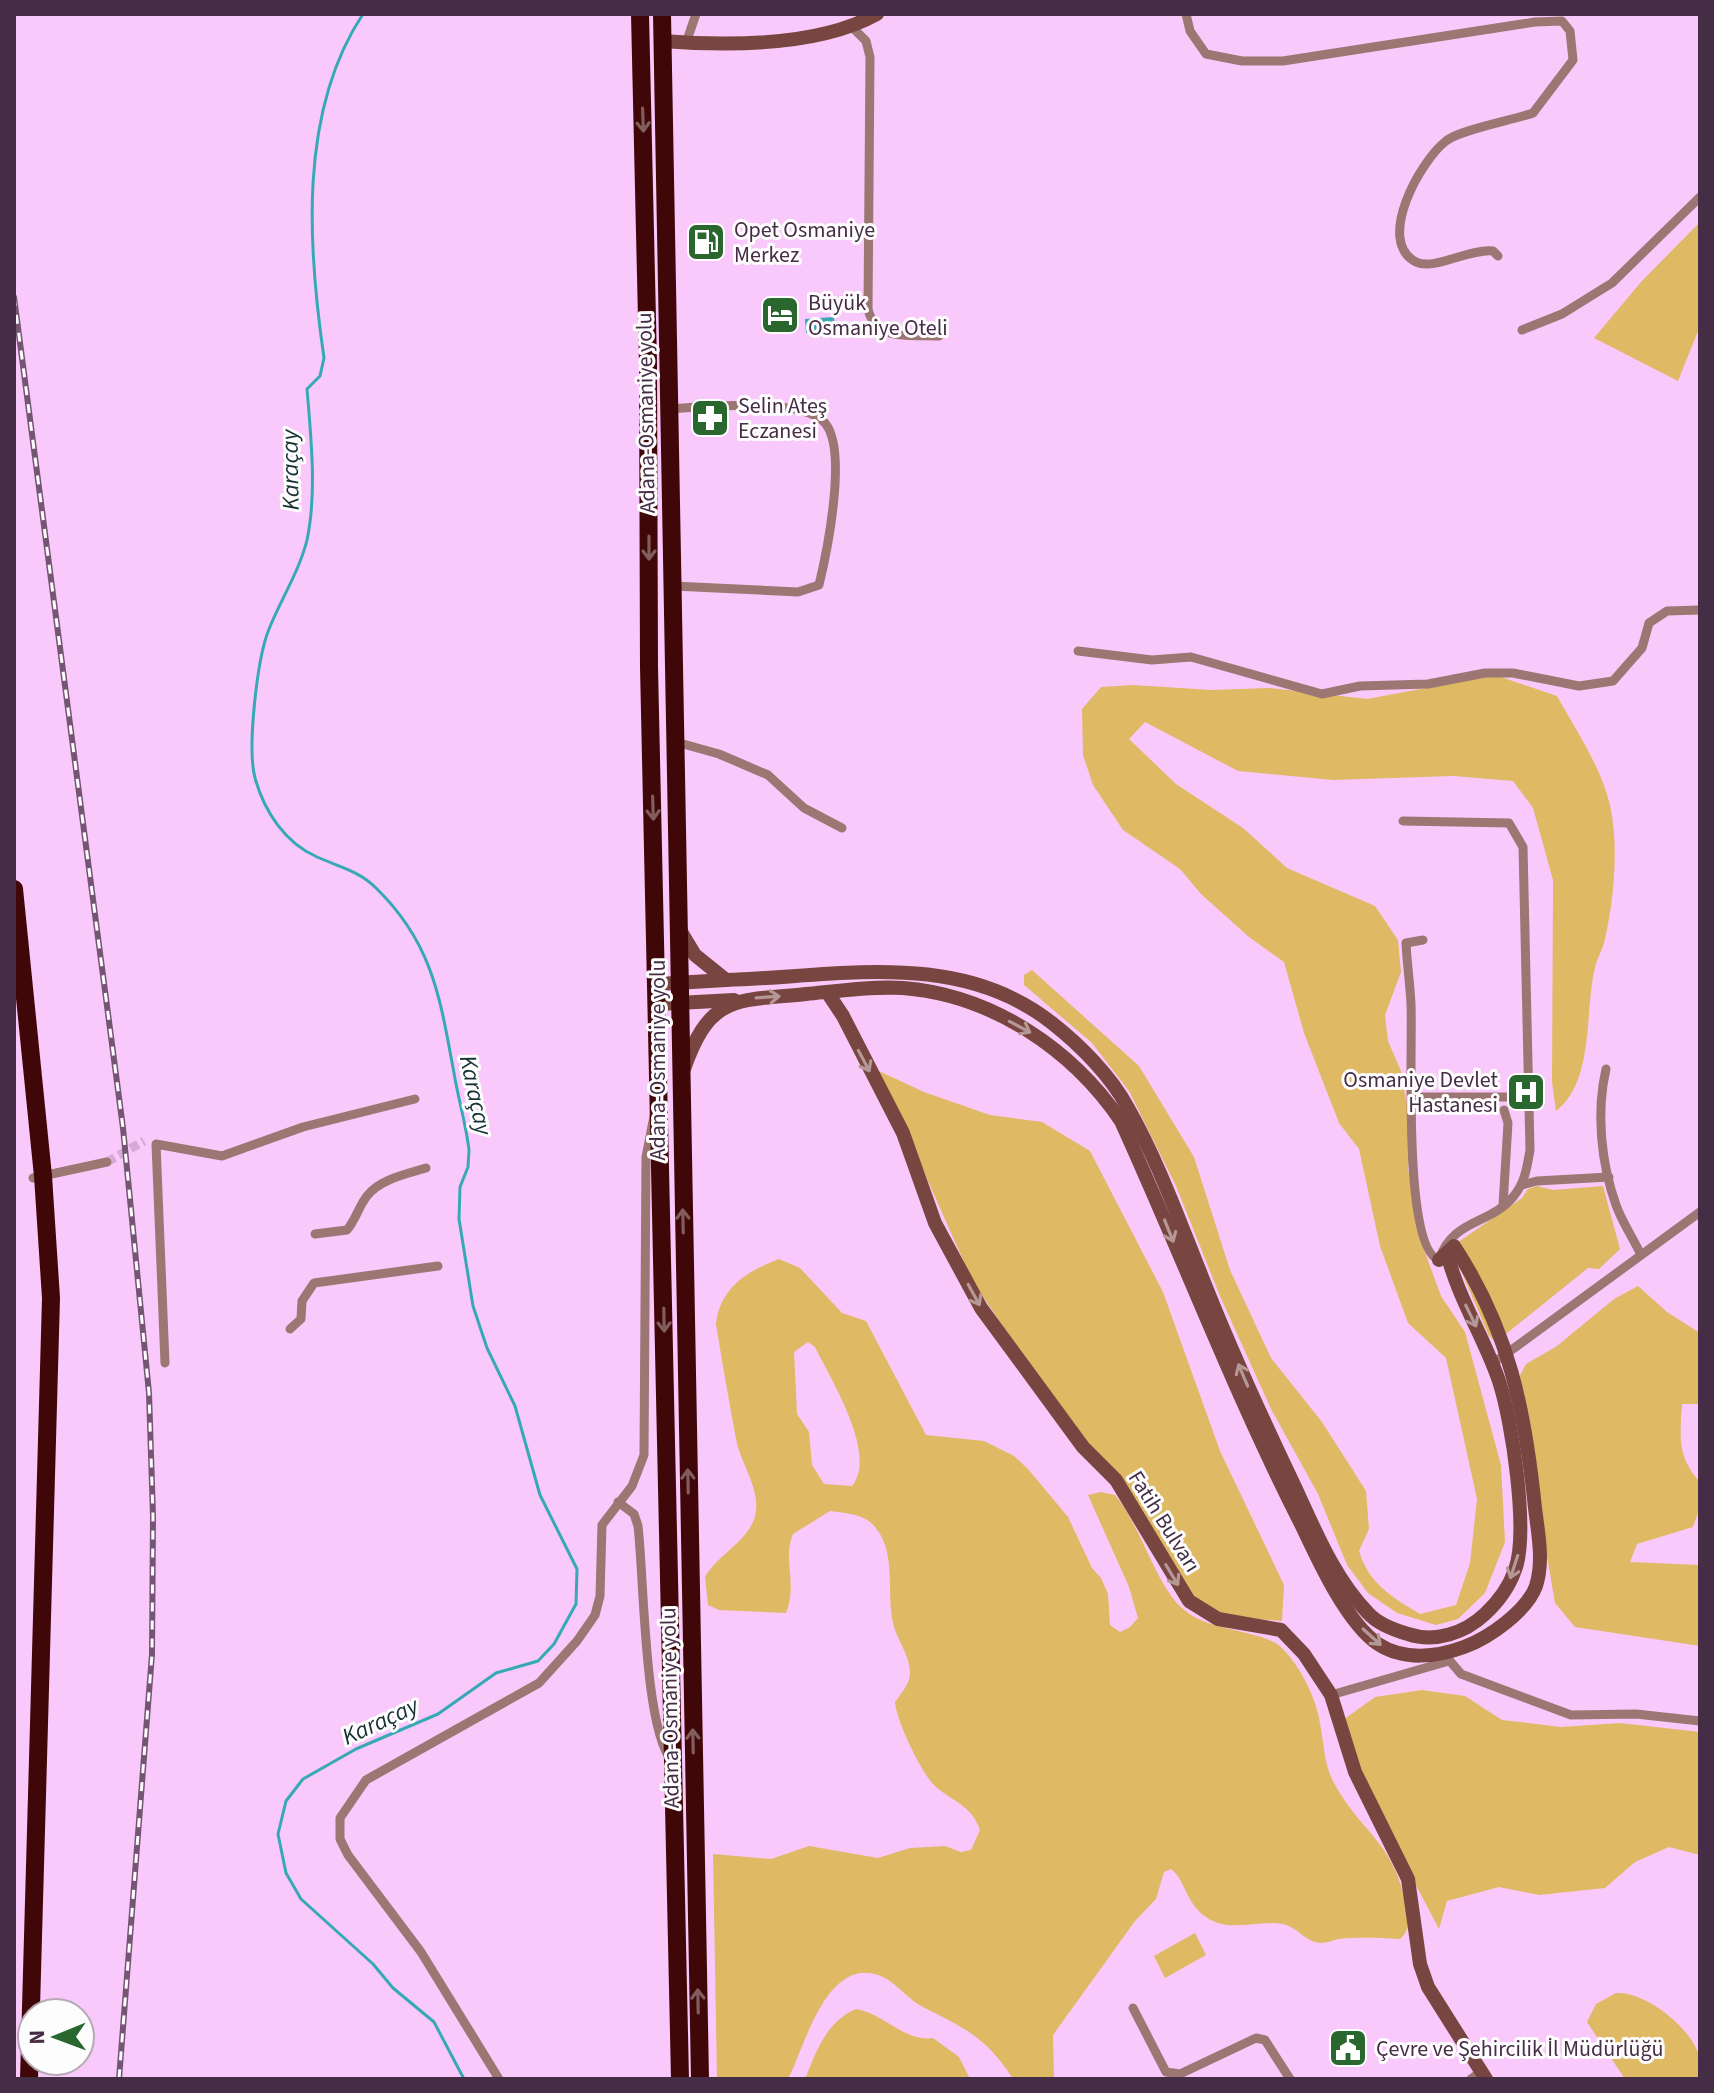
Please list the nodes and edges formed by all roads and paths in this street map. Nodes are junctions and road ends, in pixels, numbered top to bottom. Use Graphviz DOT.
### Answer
graph roads {
  1 [pos="640,14"];
  2 [pos="662,14"];
  3 [pos="696,14"];
  4 [pos="877,14"];
  5 [pos="1186,14"];
  6 [pos="853,28"];
  7 [pos="662,41"];
  8 [pos="686,43"];
  9 [pos="1700,197"];
  10 [pos="1498,256"];
  11 [pos="1522,330"];
  12 [pos="939,336"];
  13 [pos="669,409"];
  14 [pos="673,586"];
  15 [pos="1700,610"];
  16 [pos="1078,651"];
  17 [pos="676,742"];
  18 [pos="1403,821"];
  19 [pos="842,828"];
  20 [pos="14,889"];
  21 [pos="680,930"];
  22 [pos="1423,940"];
  23 [pos="726,980"];
  24 [pos="14,982"];
  25 [pos="681,983"];
  26 [pos="658,984"];
  27 [pos="827,992"];
  28 [pos="734,1000"];
  29 [pos="681,1003"];
  30 [pos="659,1004"];
  31 [pos="1606,1069"];
  32 [pos="680,1080"];
  33 [pos="1412,1097"];
  34 [pos="415,1099"];
  35 [pos="661,1101"];
  36 [pos="1530,1101"];
  37 [pos="1504,1110"];
  38 [pos="144,1141"];
  39 [pos="156,1144"];
  40 [pos="107,1162"];
  41 [pos="426,1168"];
  42 [pos="38,1177"];
  43 [pos="1609,1177"];
  44 [pos="1521,1186"];
  45 [pos="1503,1205"];
  46 [pos="1700,1212"];
  47 [pos="315,1234"];
  48 [pos="1641,1255"];
  49 [pos="1439,1260"];
  50 [pos="438,1266"];
  51 [pos="290,1329"];
  52 [pos="1508,1352"];
  53 [pos="1491,1360"];
  54 [pos="165,1363"];
  55 [pos="618,1502"];
  56 [pos="1446,1658"];
  57 [pos="1331,1695"];
  58 [pos="1700,1721"];
  59 [pos="673,1763"];
  60 [pos="1133,2008"];
  61 [pos="1479,2077"];
  62 [pos="23,2079"];
  63 [pos="29,2079"];
  64 [pos="499,2079"];
  65 [pos="680,2079"];
  66 [pos="700,2079"];
  67 [pos="1290,2079"];
  1 -- 26 [label="highway, Adana-Osmaniye yolu, one-way"];
  2 -- 7 [label="highway, Adana-Osmaniye yolu"];
  3 -- 8 [label="street"];
  4 -- 6 [label="street"];
  5 -- 10 [label="street"];
  6 -- 8 [label="street"];
  6 -- 12 [label="street"];
  7 -- 8 [label="street"];
  7 -- 13 [label="highway, Adana-Osmaniye yolu"];
  9 -- 11 [label="street"];
  13 -- 14 [label="highway, Adana-Osmaniye yolu"];
  13 -- 14 [label="street"];
  14 -- 17 [label="highway, Adana-Osmaniye yolu"];
  15 -- 16 [label="street"];
  17 -- 19 [label="street"];
  17 -- 21 [label="highway, Adana-Osmaniye yolu"];
  18 -- 36 [label="street"];
  20 -- 42 [label="highway"];
  21 -- 23 [label="street"];
  21 -- 25 [label="highway, Adana-Osmaniye yolu"];
  22 -- 33 [label="street"];
  23 -- 25 [label="street"];
  53 -- 23 [label="street, one-way"];
  24 -- 42 [label="highway"];
  25 -- 26 [label="street"];
  25 -- 29 [label="highway, Adana-Osmaniye yolu"];
  26 -- 30 [label="highway, Adana-Osmaniye yolu"];
  28 -- 27 [label="street, one-way"];
  27 -- 56 [label="street, one-way"];
  27 -- 57 [label="street, Fatih Bulvarı, one-way"];
  28 -- 29 [label="street"];
  28 -- 32 [label="street"];
  29 -- 30 [label="street"];
  29 -- 32 [label="highway, Adana-Osmaniye yolu"];
  30 -- 35 [label="highway, Adana-Osmaniye yolu"];
  31 -- 43 [label="street"];
  66 -- 32 [label="highway, Adana-Osmaniye yolu, one-way"];
  33 -- 36 [label="street"];
  33 -- 49 [label="street"];
  34 -- 39 [label="street"];
  35 -- 55 [label="street"];
  35 -- 59 [label="highway, Adana-Osmaniye yolu, one-way"];
  36 -- 44 [label="street"];
  37 -- 45 [label="street"];
  38 -- 39 [label="street"];
  39 -- 54 [label="street"];
  40 -- 42 [label="street"];
  41 -- 47 [label="street"];
  42 -- 62 [label="highway"];
  42 -- 63 [label="highway"];
  43 -- 44 [label="street"];
  43 -- 48 [label="street"];
  44 -- 45 [label="street"];
  45 -- 49 [label="street"];
  46 -- 48 [label="street"];
  48 -- 52 [label="street"];
  49 -- 52 [label="street"];
  49 -- 53 [label="street, one-way"];
  50 -- 51 [label="street"];
  52 -- 53 [label="street"];
  52 -- 56 [label="street"];
  55 -- 59 [label="street"];
  55 -- 64 [label="street"];
  56 -- 57 [label="street"];
  56 -- 58 [label="street"];
  57 -- 61 [label="street, Fatih Bulvarı"];
  59 -- 65 [label="highway, Adana-Osmaniye yolu"];
  60 -- 67 [label="street"];
}
